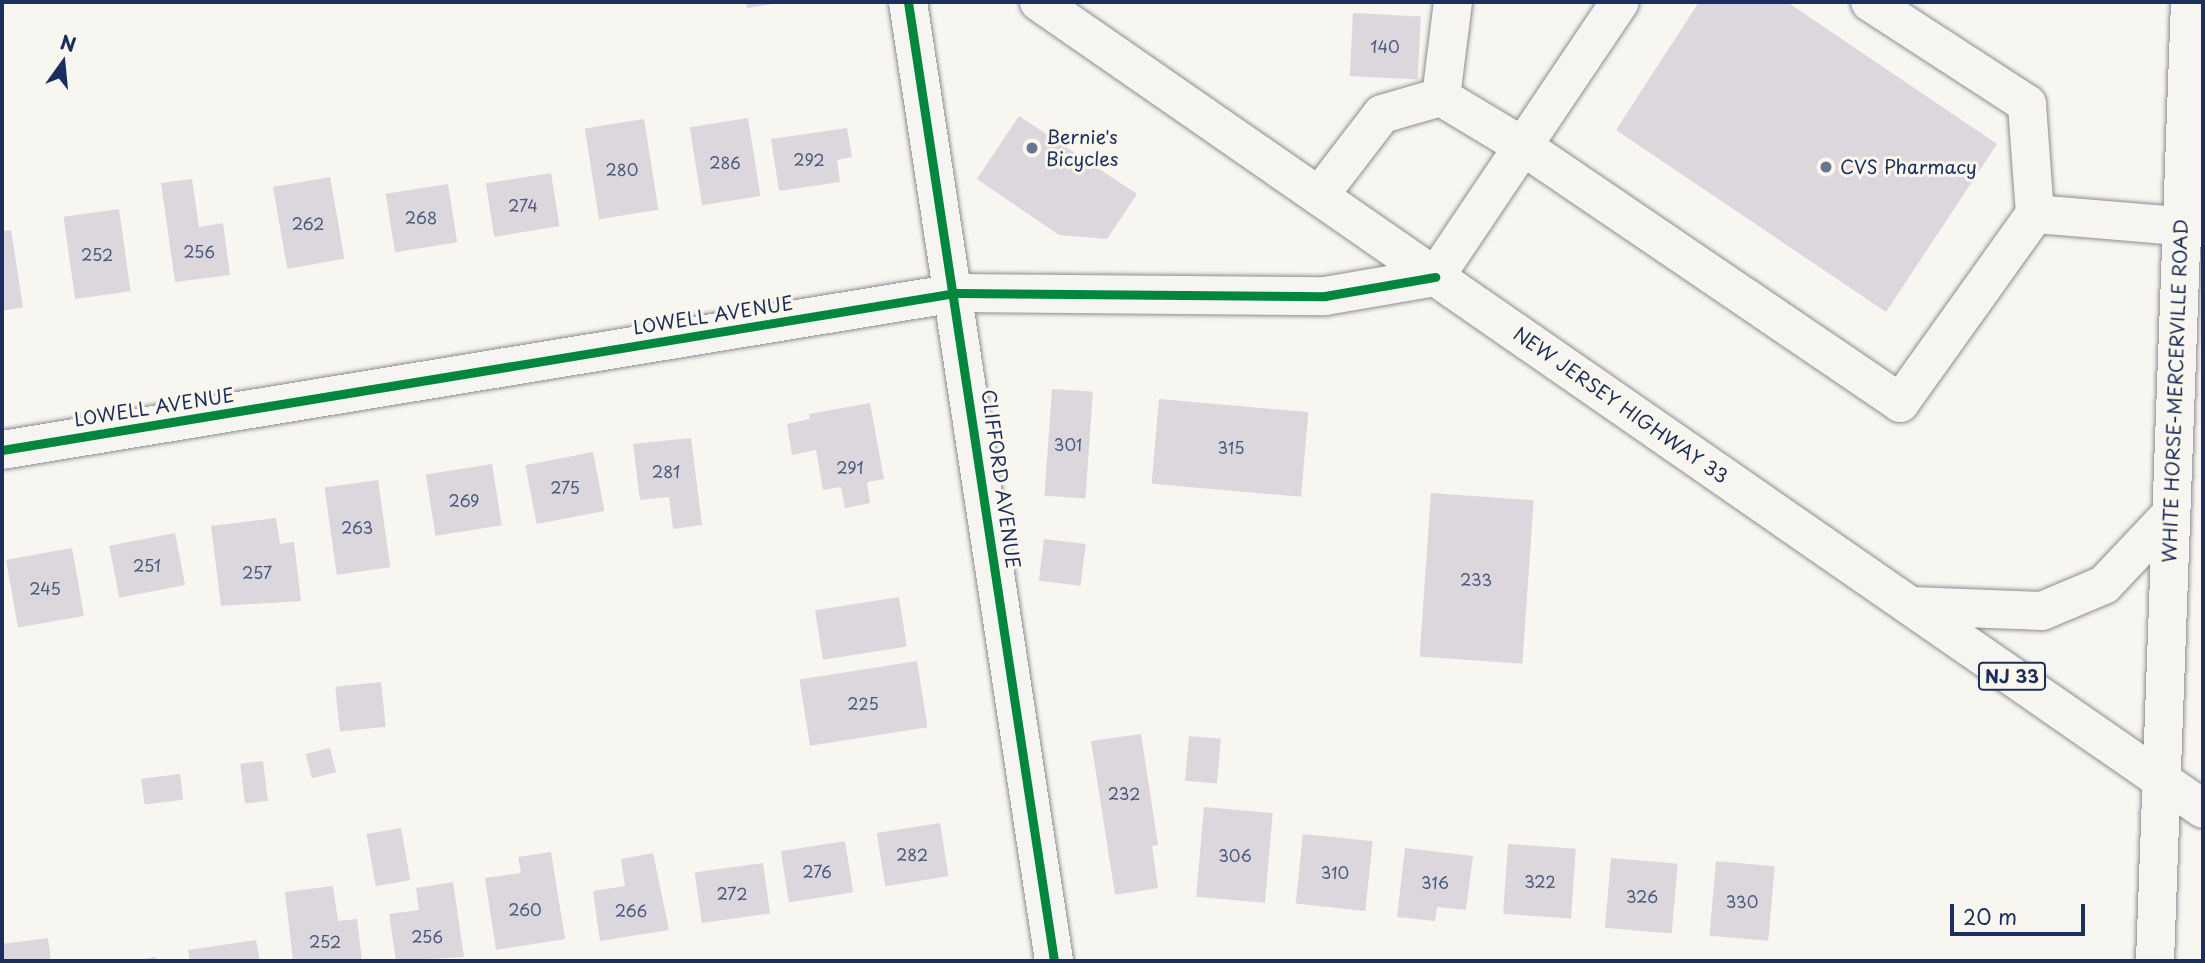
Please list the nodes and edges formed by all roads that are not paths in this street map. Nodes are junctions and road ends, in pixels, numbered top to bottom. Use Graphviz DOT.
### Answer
graph roads {
  1 [pos="908,2"];
  2 [pos="1039,2"];
  3 [pos="1453,2"];
  4 [pos="1620,2"];
  5 [pos="1870,2"];
  6 [pos="2190,2"];
  7 [pos="1441,97"];
  8 [pos="1524,147"];
  9 [pos="1319,196"];
  10 [pos="2035,214"];
  11 [pos="2192,227"];
  12 [pos="1435,276"];
  13 [pos="956,293"];
  14 [pos="2,450"];
  15 [pos="2171,514"];
  16 [pos="1911,606"];
  17 [pos="2163,781"];
  18 [pos="2203,808"];
  19 [pos="1054,961"];
  20 [pos="2155,961"];
  1 -- 13 [label="main road, CLIFFORD AVENUE"];
  2 -- 9 [label="main road, NEW JERSEY HIGHWAY 33 / NJ 33"];
  3 -- 7 [label="main road"];
  4 -- 8 [label="main road"];
  5 -- 10 [label="main road"];
  6 -- 11 [label="main road, WHITE HORSE-MERCERVILLE ROAD"];
  7 -- 8 [label="main road"];
  7 -- 9 [label="main road"];
  8 -- 10 [label="main road"];
  8 -- 12 [label="main road"];
  9 -- 12 [label="main road, NEW JERSEY HIGHWAY 33 / NJ 33"];
  10 -- 11 [label="main road"];
  11 -- 15 [label="main road, WHITE HORSE-MERCERVILLE ROAD"];
  12 -- 13 [label="main road, LOWELL AVENUE"];
  12 -- 16 [label="main road, NEW JERSEY HIGHWAY 33 / NJ 33"];
  13 -- 14 [label="main road, LOWELL AVENUE"];
  13 -- 19 [label="main road, CLIFFORD AVENUE"];
  15 -- 16 [label="main road"];
  15 -- 17 [label="main road, WHITE HORSE-MERCERVILLE ROAD"];
  16 -- 17 [label="main road, NEW JERSEY HIGHWAY 33 / NJ 33"];
  17 -- 18 [label="main road, NEW JERSEY HIGHWAY 33 / NJ 33"];
  17 -- 20 [label="main road, WHITE HORSE-MERCERVILLE ROAD"];
}
